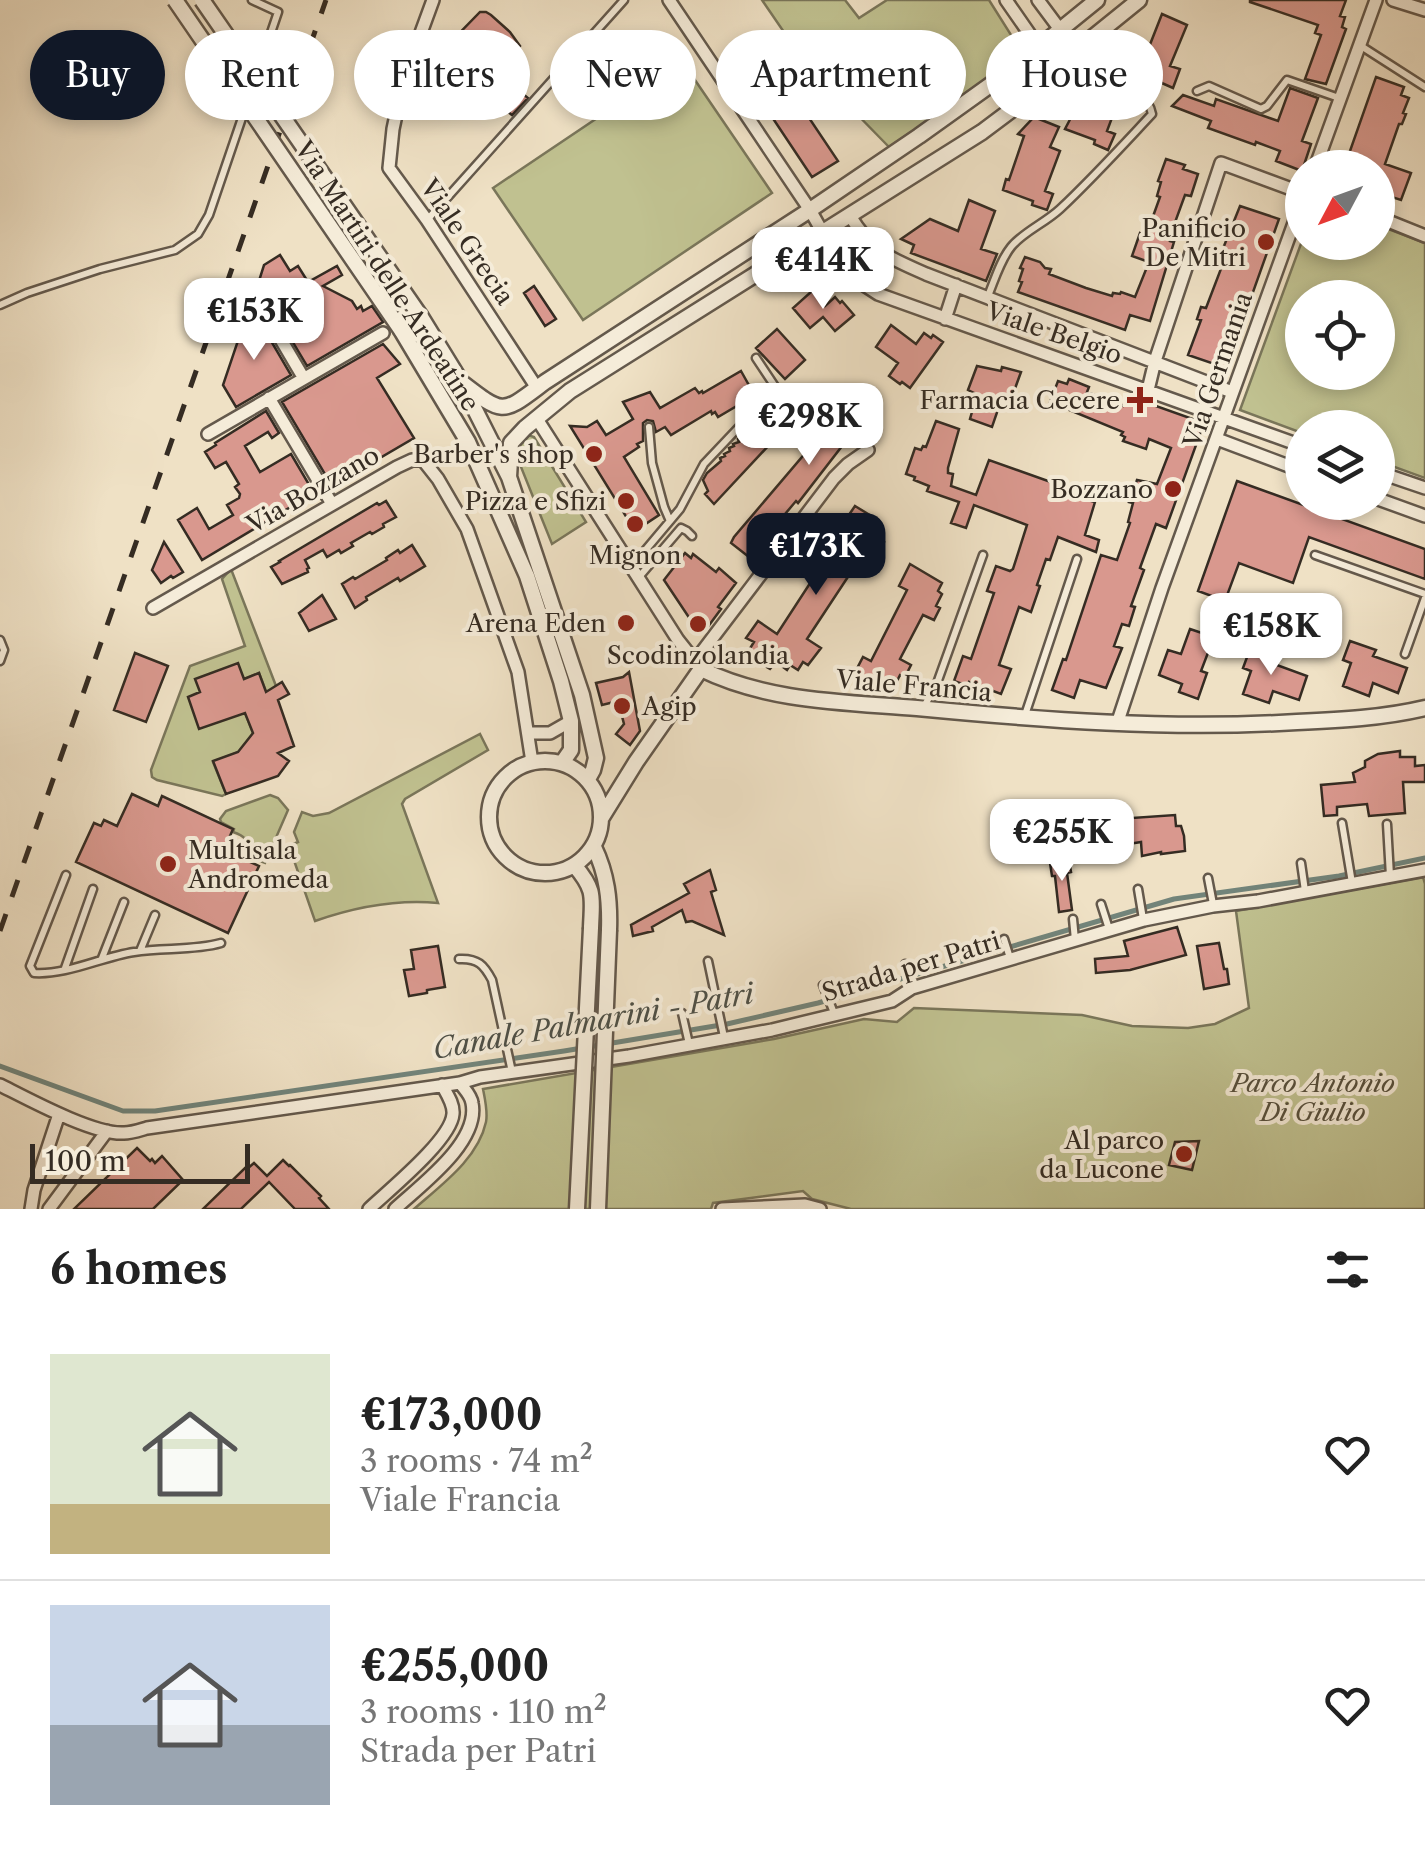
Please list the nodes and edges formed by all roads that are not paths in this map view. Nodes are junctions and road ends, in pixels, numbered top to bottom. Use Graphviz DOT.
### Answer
graph roads {
  1 [pos="175,0"];
  2 [pos="202,0"];
  3 [pos="252,0"];
  4 [pos="433,0"];
  5 [pos="624,0"];
  6 [pos="669,0"];
  7 [pos="1006,0"];
  8 [pos="1038,0"];
  9 [pos="1096,0"];
  10 [pos="1140,0"];
  11 [pos="1376,0"];
  12 [pos="1393,0"];
  13 [pos="1425,10"];
  14 [pos="1026,30"];
  15 [pos="1059,30"];
  16 [pos="1102,30"];
  17 [pos="1360,45"];
  18 [pos="1425,87"];
  19 [pos="986,88"];
  20 [pos="1197,91"];
  21 [pos="1340,98"];
  22 [pos="998,120"];
  23 [pos="1146,120"];
  24 [pos="1321,150"];
  25 [pos="1285,187"];
  26 [pos="810,210"];
  27 [pos="850,216"];
  28 [pos="427,220"];
  29 [pos="1395,224"];
  30 [pos="822,234"];
  31 [pos="1425,236"];
  32 [pos="1285,247"];
  33 [pos="736,258"];
  34 [pos="750,278"];
  35 [pos="956,285"];
  36 [pos="253,292"];
  37 [pos="988,297"];
  38 [pos="0,305"];
  39 [pos="945,319"];
  40 [pos="383,333"];
  41 [pos="756,358"];
  42 [pos="1155,361"];
  43 [pos="304,377"];
  44 [pos="461,382"];
  45 [pos="537,388"];
  46 [pos="1148,390"];
  47 [pos="1232,392"];
  48 [pos="269,398"];
  49 [pos="538,418"];
  50 [pos="1225,419"];
  51 [pos="650,426"];
  52 [pos="208,434"];
  53 [pos="1218,439"];
  54 [pos="1285,440"];
  55 [pos="868,450"];
  56 [pos="1285,465"];
  57 [pos="509,477"];
  58 [pos="1395,478"];
  59 [pos="1425,488"];
  60 [pos="332,504"];
  61 [pos="1395,505"];
  62 [pos="1425,516"];
  63 [pos="670,520"];
  64 [pos="692,536"];
  65 [pos="1315,555"];
  66 [pos="983,556"];
  67 [pos="1077,559"];
  68 [pos="635,572"];
  69 [pos="1425,596"];
  70 [pos="153,608"];
  71 [pos="0,640"];
  72 [pos="1405,654"];
  73 [pos="0,661"];
  74 [pos="698,665"];
  75 [pos="1425,708"];
  76 [pos="923,709"];
  77 [pos="1024,719"];
  78 [pos="572,721"];
  79 [pos="1117,724"];
  80 [pos="528,733"];
  81 [pos="532,762"];
  82 [pos="636,762"];
  83 [pos="562,763"];
  84 [pos="591,784"];
  85 [pos="602,817"];
  86 [pos="1342,823"];
  87 [pos="1386,824"];
  88 [pos="594,846"];
  89 [pos="574,866"];
  90 [pos="1302,866"];
  91 [pos="1425,870"];
  92 [pos="66,875"];
  93 [pos="1389,875"];
  94 [pos="1209,882"];
  95 [pos="1352,882"];
  96 [pos="93,889"];
  97 [pos="1138,889"];
  98 [pos="1305,890"];
  99 [pos="124,902"];
  100 [pos="1212,902"];
  101 [pos="1101,904"];
  102 [pos="155,915"];
  103 [pos="1143,918"];
  104 [pos="1072,921"];
  105 [pos="1108,928"];
  106 [pos="1075,938"];
  107 [pos="1004,939"];
  108 [pos="221,943"];
  109 [pos="140,951"];
  110 [pos="101,959"];
  111 [pos="460,959"];
  112 [pos="1010,960"];
  113 [pos="708,961"];
  114 [pos="906,967"];
  115 [pos="64,970"];
  116 [pos="911,986"];
  117 [pos="825,988"];
  118 [pos="833,1010"];
  119 [pos="682,1013"];
  120 [pos="724,1034"];
  121 [pos="689,1041"];
  122 [pos="512,1072"];
  123 [pos="460,1083"];
  124 [pos="0,1085"];
  125 [pos="442,1085"];
  126 [pos="58,1114"];
  127 [pos="107,1131"];
  128 [pos="31,1209"];
  129 [pos="49,1209"];
  130 [pos="369,1209"];
  131 [pos="395,1209"];
  132 [pos="577,1209"];
  133 [pos="598,1209"];
  134 [pos="722,1209"];
  135 [pos="820,1209"];
  1 -- 78 [label="street, Via Martiri delle Ardeatine, bridge"];
  2 -- 44 [label="street, Via Martiri delle Ardeatine, bridge"];
  3 -- 38 [label="lane"];
  4 -- 28 [label="street, Viale Grecia"];
  5 -- 28 [label="lane"];
  6 -- 26 [label="street, Viale Belgio"];
  7 -- 14 [label="street"];
  8 -- 15 [label="street"];
  9 -- 15 [label="street"];
  10 -- 16 [label="street"];
  11 -- 17 [label="street"];
  12 -- 13 [label="street"];
  17 -- 18 [label="lane"];
  17 -- 21 [label="street"];
  19 -- 26 [label="street"];
  20 -- 21 [label="lane"];
  21 -- 24 [label="street"];
  22 -- 27 [label="street"];
  23 -- 37 [label="lane"];
  25 -- 42 [label="street"];
  26 -- 30 [label="street, Viale Belgio"];
  26 -- 33 [label="street"];
  27 -- 30 [label="street"];
  27 -- 35 [label="street, Viale Belgio"];
  28 -- 45 [label="street, Viale Grecia"];
  29 -- 31 [label="street"];
  30 -- 34 [label="street"];
  30 -- 39 [label="street, Viale Belgio"];
  32 -- 47 [label="street, Via Germania"];
  33 -- 34 [label="street"];
  33 -- 45 [label="street"];
  34 -- 49 [label="street"];
  35 -- 37 [label="street, Viale Belgio"];
  35 -- 39 [label="street, Viale Belgio"];
  36 -- 43 [label="street"];
  37 -- 42 [label="street, Viale Belgio"];
  39 -- 46 [label="street, Viale Belgio"];
  40 -- 43 [label="street"];
  41 -- 63 [label="lane"];
  42 -- 46 [label="street, Viale Belgio"];
  42 -- 47 [label="street, Viale Belgio"];
  43 -- 48 [label="street"];
  44 -- 45 [label="street"];
  44 -- 57 [label="street, Via Martiri delle Ardeatine"];
  46 -- 50 [label="street, Viale Belgio"];
  47 -- 50 [label="street, Via Germania"];
  48 -- 52 [label="street"];
  48 -- 60 [label="street"];
  49 -- 57 [label="street"];
  49 -- 68 [label="street"];
  50 -- 53 [label="street, Via Germania"];
  50 -- 54 [label="street, Viale Belgio"];
  51 -- 63 [label="lane"];
  53 -- 56 [label="street"];
  53 -- 79 [label="street, Via Germania"];
  55 -- 74 [label="street"];
  57 -- 84 [label="street, Via Martiri delle Ardeatine"];
  58 -- 59 [label="street"];
  60 -- 70 [label="street, Via Bozzano"];
  60 -- 80 [label="street, Via Bozzano"];
  61 -- 62 [label="street"];
  63 -- 68 [label="lane"];
  64 -- 68 [label="lane"];
  65 -- 69 [label="lane"];
  66 -- 76 [label="lane"];
  67 -- 77 [label="lane"];
  68 -- 74 [label="street"];
  69 -- 72 [label="lane"];
  71 -- 73 [label="lane"];
  74 -- 76 [label="street, Viale Francia"];
  74 -- 82 [label="street"];
  75 -- 79 [label="street, Viale Francia"];
  76 -- 77 [label="street, Viale Francia"];
  77 -- 79 [label="street, Viale Francia"];
  78 -- 80 [label="street"];
  78 -- 83 [label="street, Via Martiri delle Ardeatine"];
  80 -- 81 [label="street, Via Bozzano"];
  81 -- 83 [label="street"];
  81 -- 89 [label="street"];
  82 -- 84 [label="street"];
  82 -- 85 [label="street"];
  83 -- 84 [label="street"];
  84 -- 85 [label="street"];
  85 -- 88 [label="street"];
  86 -- 95 [label="lane"];
  87 -- 93 [label="lane"];
  88 -- 89 [label="street"];
  88 -- 133 [label="street, bridge"];
  89 -- 132 [label="street, bridge"];
  90 -- 98 [label="lane"];
  91 -- 93 [label="street, Strada per Patri"];
  92 -- 115 [label="lane"];
  93 -- 95 [label="street, Strada per Patri"];
  94 -- 100 [label="lane"];
  95 -- 98 [label="street, Strada per Patri"];
  96 -- 115 [label="lane"];
  97 -- 103 [label="lane"];
  98 -- 100 [label="street, Strada per Patri"];
  99 -- 110 [label="lane"];
  100 -- 103 [label="street, Strada per Patri"];
  101 -- 105 [label="lane"];
  102 -- 109 [label="lane"];
  103 -- 105 [label="street, Strada per Patri"];
  104 -- 106 [label="lane"];
  105 -- 106 [label="street, Strada per Patri"];
  106 -- 112 [label="street, Strada per Patri"];
  107 -- 112 [label="lane"];
  108 -- 109 [label="lane"];
  109 -- 110 [label="lane"];
  110 -- 115 [label="lane"];
  111 -- 122 [label="lane"];
  112 -- 116 [label="street, Strada per Patri"];
  113 -- 120 [label="lane"];
  114 -- 116 [label="lane"];
  116 -- 118 [label="street, Strada per Patri"];
  117 -- 118 [label="lane"];
  118 -- 120 [label="street, Strada per Patri"];
  119 -- 121 [label="lane"];
  120 -- 121 [label="street, Strada per Patri"];
  121 -- 122 [label="street, Strada per Patri"];
  122 -- 123 [label="street, Strada per Patri"];
  123 -- 125 [label="street, Strada per Patri"];
  123 -- 131 [label="street"];
  124 -- 126 [label="street, Strada per Patri"];
  125 -- 127 [label="street, Strada per Patri"];
  125 -- 130 [label="street"];
  126 -- 127 [label="street, Strada per Patri"];
  126 -- 128 [label="street"];
  127 -- 129 [label="street"];
  134 -- 135 [label="street"];
}
